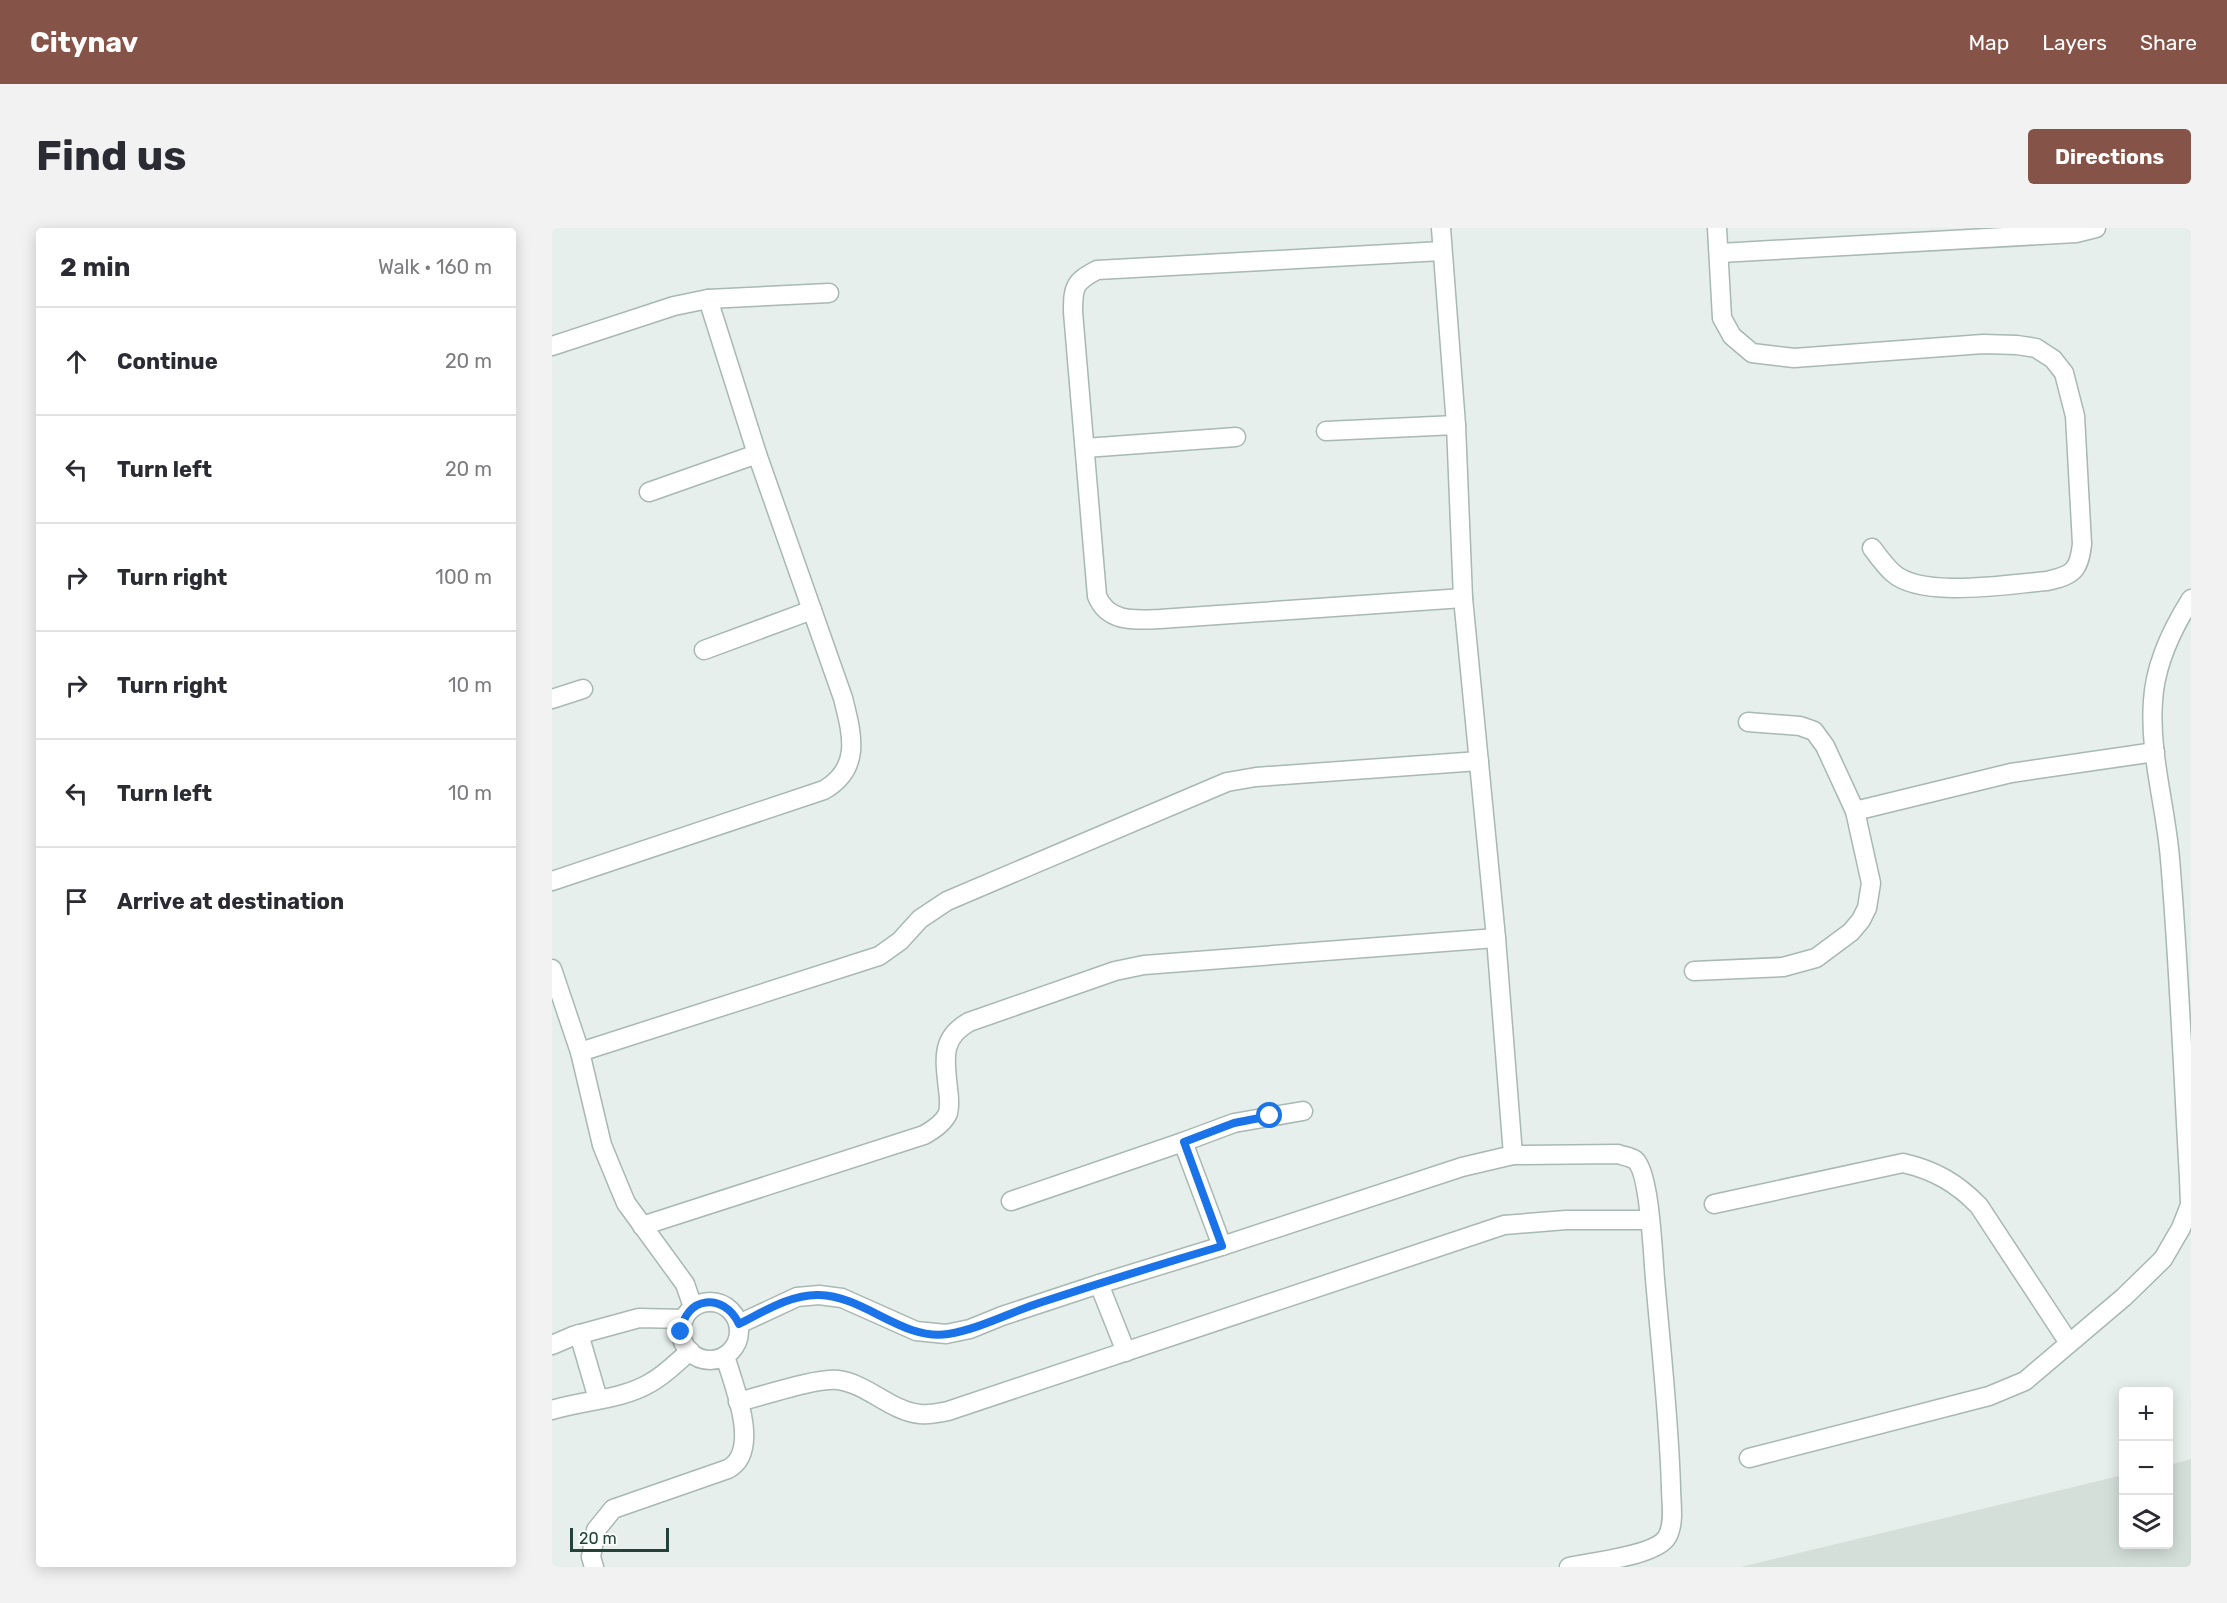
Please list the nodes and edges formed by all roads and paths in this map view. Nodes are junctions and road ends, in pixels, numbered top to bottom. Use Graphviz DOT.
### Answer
graph roads {
  1 [pos="1441,228"];
  2 [pos="1717,228"];
  3 [pos="2096,228"];
  4 [pos="1442,251"];
  5 [pos="1720,253"];
  6 [pos="829,293"];
  7 [pos="708,299"];
  8 [pos="552,346"];
  9 [pos="1456,425"];
  10 [pos="1326,431"];
  11 [pos="1236,437"];
  12 [pos="1085,447"];
  13 [pos="757,454"];
  14 [pos="650,492"];
  15 [pos="1872,548"];
  16 [pos="1463,598"];
  17 [pos="2191,599"];
  18 [pos="812,610"];
  19 [pos="704,650"];
  20 [pos="583,689"];
  21 [pos="552,699"];
  22 [pos="1748,722"];
  23 [pos="2155,753"];
  24 [pos="1479,761"];
  25 [pos="1855,811"];
  26 [pos="552,881"];
  27 [pos="1496,938"];
  28 [pos="552,969"];
  29 [pos="1694,970"];
  30 [pos="580,1052"];
  31 [pos="1303,1112"];
  32 [pos="1184,1142"];
  33 [pos="1513,1155"];
  34 [pos="1011,1201"];
  35 [pos="1714,1204"];
  36 [pos="1649,1220"];
  37 [pos="642,1226"];
  38 [pos="1222,1246"];
  39 [pos="1099,1284"];
  40 [pos="689,1313"];
  41 [pos="739,1324"];
  42 [pos="579,1334"];
  43 [pos="2069,1343"];
  44 [pos="552,1345"];
  45 [pos="690,1351"];
  46 [pos="1126,1352"];
  47 [pos="725,1356"];
  48 [pos="598,1399"];
  49 [pos="738,1402"];
  50 [pos="552,1410"];
  51 [pos="1749,1458"];
  52 [pos="594,1567"];
  53 [pos="1569,1567"];
  1 -- 4 [label="street"];
  2 -- 5 [label="street"];
  3 -- 5 [label="street"];
  4 -- 9 [label="street"];
  4 -- 12 [label="street"];
  5 -- 15 [label="street"];
  6 -- 7 [label="street"];
  7 -- 8 [label="street"];
  7 -- 13 [label="street"];
  9 -- 10 [label="street"];
  9 -- 16 [label="street"];
  11 -- 12 [label="street"];
  12 -- 16 [label="street"];
  13 -- 14 [label="street"];
  13 -- 18 [label="street"];
  16 -- 24 [label="street"];
  17 -- 23 [label="street"];
  18 -- 19 [label="street"];
  18 -- 26 [label="street"];
  20 -- 21 [label="street"];
  22 -- 25 [label="street"];
  23 -- 25 [label="street"];
  23 -- 43 [label="street"];
  24 -- 27 [label="street"];
  24 -- 30 [label="street"];
  25 -- 29 [label="street"];
  27 -- 33 [label="street"];
  27 -- 37 [label="street"];
  28 -- 30 [label="street"];
  30 -- 37 [label="street"];
  31 -- 32 [label="street"];
  32 -- 34 [label="street"];
  32 -- 38 [label="street"];
  33 -- 36 [label="street"];
  33 -- 38 [label="street"];
  35 -- 43 [label="street"];
  36 -- 46 [label="street"];
  36 -- 53 [label="street"];
  37 -- 40 [label="street"];
  38 -- 39 [label="street"];
  39 -- 41 [label="street"];
  39 -- 46 [label="street"];
  40 -- 41 [label="street"];
  40 -- 42 [label="street"];
  40 -- 45 [label="street"];
  41 -- 47 [label="street"];
  42 -- 44 [label="street"];
  42 -- 48 [label="street"];
  43 -- 51 [label="street"];
  45 -- 47 [label="street"];
  45 -- 48 [label="street"];
  46 -- 49 [label="street"];
  47 -- 49 [label="street"];
  48 -- 50 [label="street"];
  49 -- 52 [label="street"];
}
